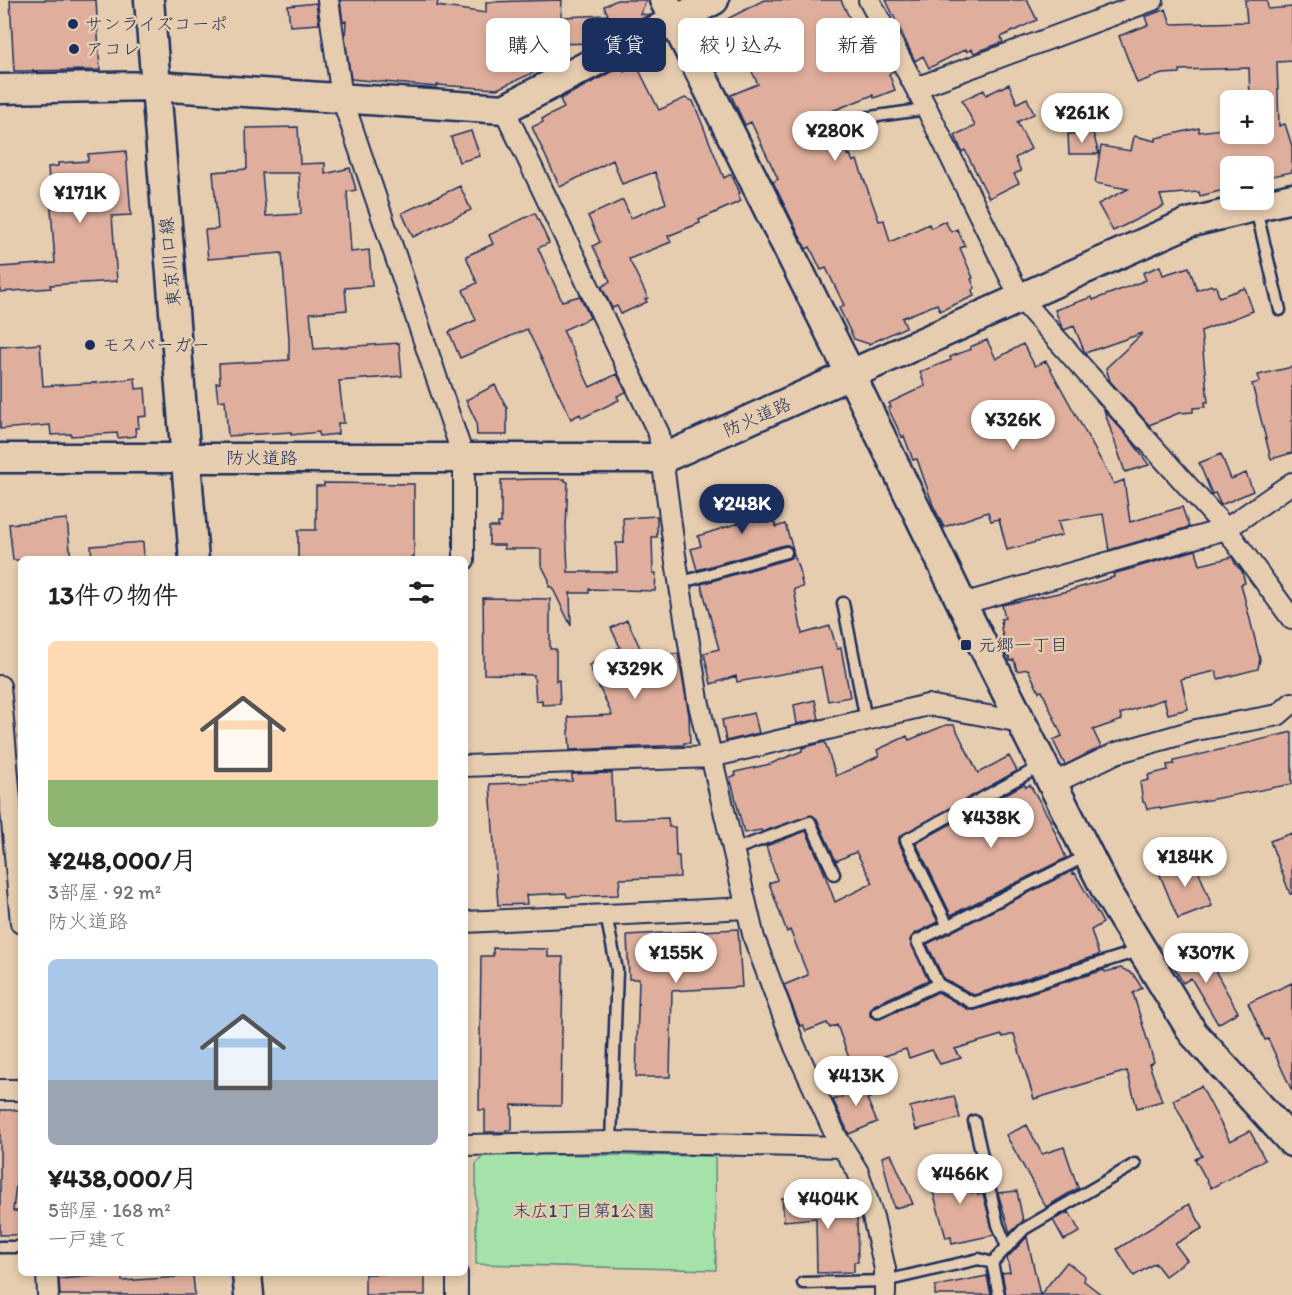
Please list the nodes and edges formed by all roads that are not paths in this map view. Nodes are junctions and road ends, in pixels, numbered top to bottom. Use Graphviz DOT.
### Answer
graph roads {
  1 [pos="149,0"];
  2 [pos="328,0"];
  3 [pos="714,0"];
  4 [pos="869,0"];
  5 [pos="1154,0"];
  6 [pos="669,10"];
  7 [pos="155,86"];
  8 [pos="916,88"];
  9 [pos="0,89"];
  10 [pos="342,98"];
  11 [pos="504,109"];
  12 [pos="927,109"];
  13 [pos="856,118"];
  14 [pos="1292,198"];
  15 [pos="1274,202"];
  16 [pos="1239,210"];
  17 [pos="1256,210"];
  18 [pos="1021,299"];
  19 [pos="1280,309"];
  20 [pos="851,375"];
  21 [pos="187,457"];
  22 [pos="664,458"];
  23 [pos="0,459"];
  24 [pos="464,459"];
  25 [pos="1292,483"];
  26 [pos="1226,529"];
  27 [pos="786,552"];
  28 [pos="194,556"];
  29 [pos="464,556"];
  30 [pos="679,583"];
  31 [pos="843,603"];
  32 [pos="962,604"];
  33 [pos="1292,619"];
  34 [pos="0,687"];
  35 [pos="1292,703"];
  36 [pos="866,720"];
  37 [pos="1021,722"];
  38 [pos="711,757"];
  39 [pos="468,766"];
  40 [pos="1048,774"];
  41 [pos="733,850"];
  42 [pos="1088,855"];
  43 [pos="13,866"];
  44 [pos="834,874"];
  45 [pos="18,902"];
  46 [pos="747,908"];
  47 [pos="606,915"];
  48 [pos="468,922"];
  49 [pos="948,926"];
  50 [pos="1142,950"];
  51 [pos="938,984"];
  52 [pos="877,1012"];
  53 [pos="0,1090"];
  54 [pos="18,1090"];
  55 [pos="974,1121"];
  56 [pos="611,1142"];
  57 [pos="1292,1142"];
  58 [pos="468,1145"];
  59 [pos="842,1147"];
  60 [pos="1135,1164"];
  61 [pos="0,1247"];
  62 [pos="18,1247"];
  63 [pos="1007,1247"];
  64 [pos="992,1263"];
  65 [pos="47,1276"];
  66 [pos="247,1276"];
  67 [pos="457,1276"];
  68 [pos="803,1284"];
  69 [pos="885,1288"];
  70 [pos="48,1295"];
  71 [pos="249,1295"];
  72 [pos="457,1295"];
  73 [pos="999,1295"];
  1 -- 7 [label="street, 東京川口線"];
  2 -- 10 [label="street"];
  3 -- 6 [label="street"];
  4 -- 8 [label="street"];
  5 -- 8 [label="street"];
  6 -- 11 [label="street"];
  6 -- 20 [label="street"];
  7 -- 9 [label="street"];
  7 -- 10 [label="street"];
  7 -- 21 [label="street, 東京川口線"];
  8 -- 12 [label="street"];
  10 -- 11 [label="street"];
  10 -- 24 [label="street"];
  11 -- 22 [label="street"];
  12 -- 13 [label="lane"];
  12 -- 18 [label="street"];
  14 -- 15 [label="street, 防火道路"];
  16 -- 18 [label="street, 防火道路"];
  17 -- 19 [label="lane"];
  18 -- 20 [label="street, 防火道路"];
  18 -- 26 [label="street"];
  20 -- 22 [label="street, 防火道路"];
  20 -- 32 [label="street"];
  21 -- 23 [label="street, 防火道路"];
  21 -- 24 [label="street, 防火道路"];
  21 -- 28 [label="street, 東京川口線"];
  22 -- 24 [label="street, 防火道路"];
  22 -- 30 [label="street"];
  24 -- 29 [label="street"];
  25 -- 26 [label="street"];
  26 -- 32 [label="street"];
  26 -- 33 [label="street"];
  27 -- 30 [label="lane"];
  30 -- 38 [label="street"];
  31 -- 36 [label="lane"];
  32 -- 37 [label="street"];
  34 -- 43 [label="street"];
  35 -- 40 [label="street"];
  36 -- 37 [label="street"];
  36 -- 38 [label="street"];
  37 -- 40 [label="street"];
  38 -- 39 [label="street"];
  38 -- 41 [label="street"];
  40 -- 42 [label="street"];
  40 -- 49 [label="lane"];
  41 -- 44 [label="lane"];
  41 -- 46 [label="street"];
  42 -- 49 [label="lane"];
  42 -- 50 [label="street"];
  43 -- 45 [label="street"];
  46 -- 47 [label="street"];
  46 -- 59 [label="street"];
  47 -- 48 [label="street"];
  47 -- 56 [label="lane"];
  49 -- 51 [label="lane"];
  50 -- 51 [label="lane"];
  50 -- 57 [label="street"];
  51 -- 52 [label="lane"];
  53 -- 54 [label="street"];
  55 -- 63 [label="lane"];
  56 -- 58 [label="street"];
  56 -- 59 [label="street"];
  59 -- 69 [label="street"];
  60 -- 63 [label="lane"];
  61 -- 62 [label="lane"];
  63 -- 64 [label="lane"];
  64 -- 69 [label="lane"];
  64 -- 73 [label="lane"];
  65 -- 70 [label="street"];
  66 -- 71 [label="street"];
  67 -- 72 [label="street"];
  68 -- 69 [label="lane"];
}
